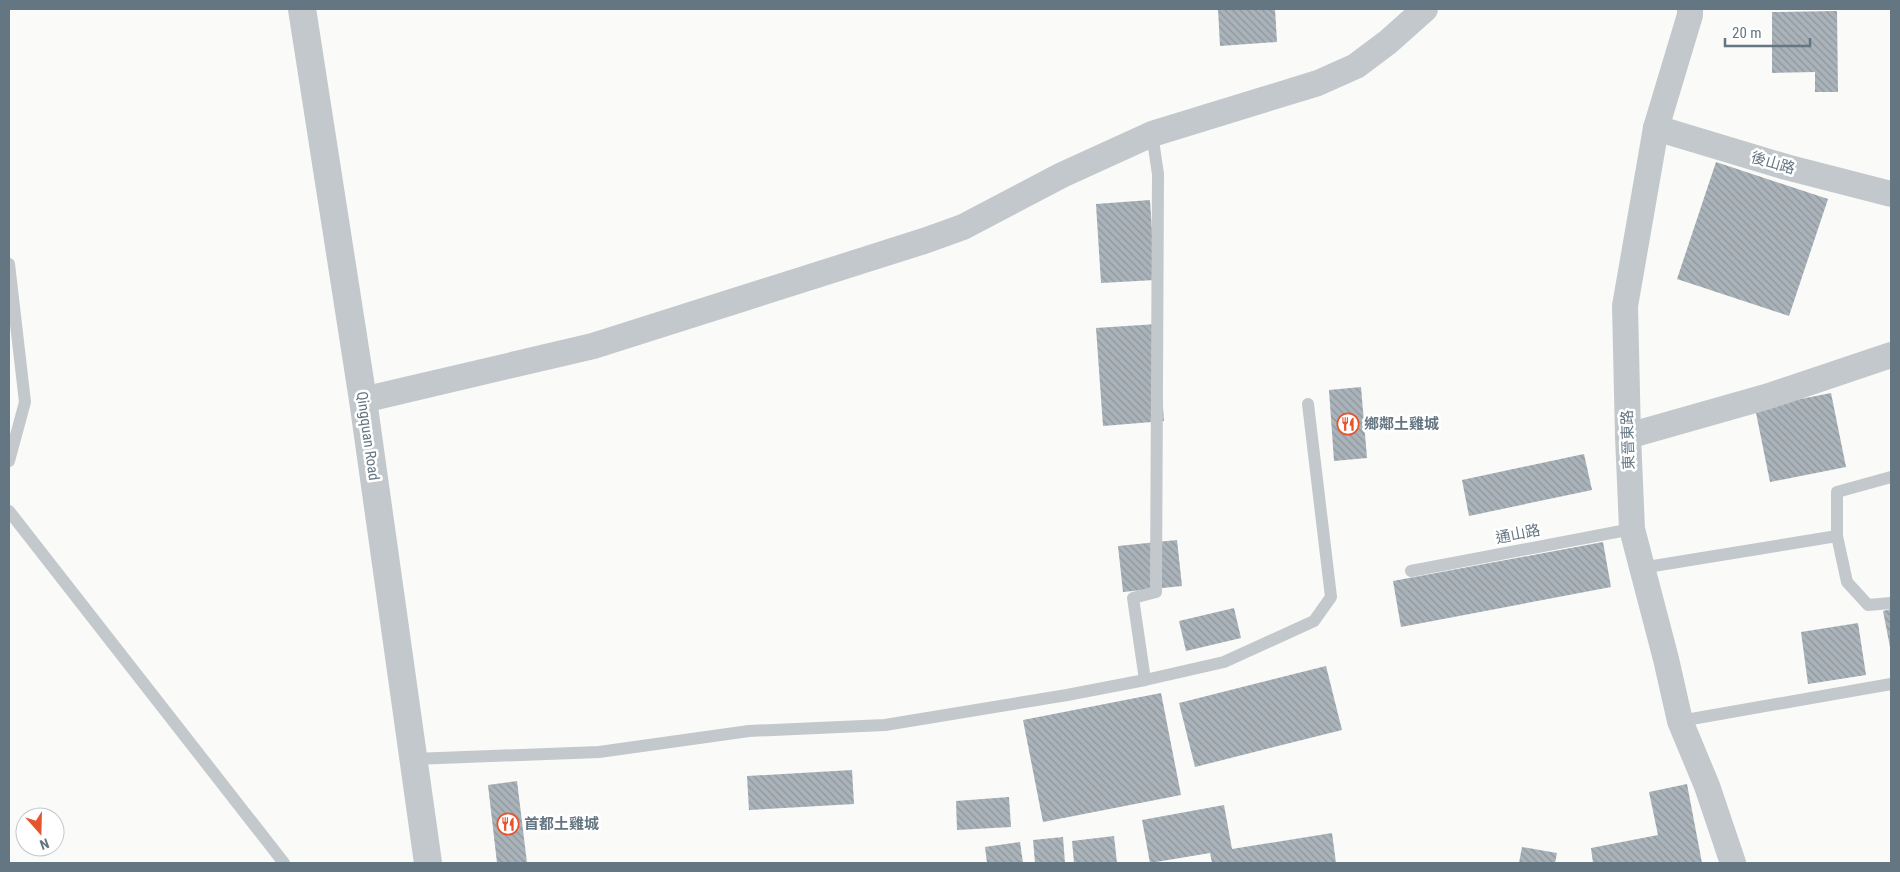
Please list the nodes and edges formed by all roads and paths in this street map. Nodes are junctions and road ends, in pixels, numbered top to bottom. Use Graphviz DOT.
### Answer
graph roads {
  1 [pos="302,9"];
  2 [pos="1425,9"];
  3 [pos="1690,9"];
  4 [pos="1656,128"];
  5 [pos="1152,134"];
  6 [pos="1891,194"];
  7 [pos="9,264"];
  8 [pos="1891,355"];
  9 [pos="363,400"];
  10 [pos="1308,404"];
  11 [pos="1628,436"];
  12 [pos="9,461"];
  13 [pos="1891,478"];
  14 [pos="9,511"];
  15 [pos="1632,529"];
  16 [pos="1837,536"];
  17 [pos="1641,568"];
  18 [pos="1411,571"];
  19 [pos="1891,603"];
  20 [pos="1145,680"];
  21 [pos="1891,684"];
  22 [pos="1680,721"];
  23 [pos="413,759"];
  24 [pos="284,863"];
  25 [pos="428,863"];
  26 [pos="1733,863"];
  1 -- 9 [label="street, Qingquan Road"];
  2 -- 5 [label="street"];
  3 -- 4 [label="street, 東晉東路"];
  4 -- 6 [label="street, 後山路"];
  4 -- 11 [label="street, 東晉東路"];
  5 -- 9 [label="street"];
  5 -- 20 [label="lane"];
  7 -- 12 [label="lane"];
  8 -- 11 [label="street"];
  9 -- 23 [label="street, Qingquan Road"];
  10 -- 20 [label="lane"];
  11 -- 15 [label="street, 東晉東路"];
  13 -- 16 [label="lane"];
  14 -- 24 [label="lane"];
  15 -- 17 [label="street, 東晉東路"];
  15 -- 18 [label="lane, 通山路"];
  16 -- 17 [label="lane"];
  16 -- 19 [label="lane"];
  17 -- 22 [label="street, 東晉東路"];
  20 -- 23 [label="lane"];
  21 -- 22 [label="lane"];
  22 -- 26 [label="street, 東晉東路"];
  23 -- 25 [label="street, Qingquan Road"];
}
